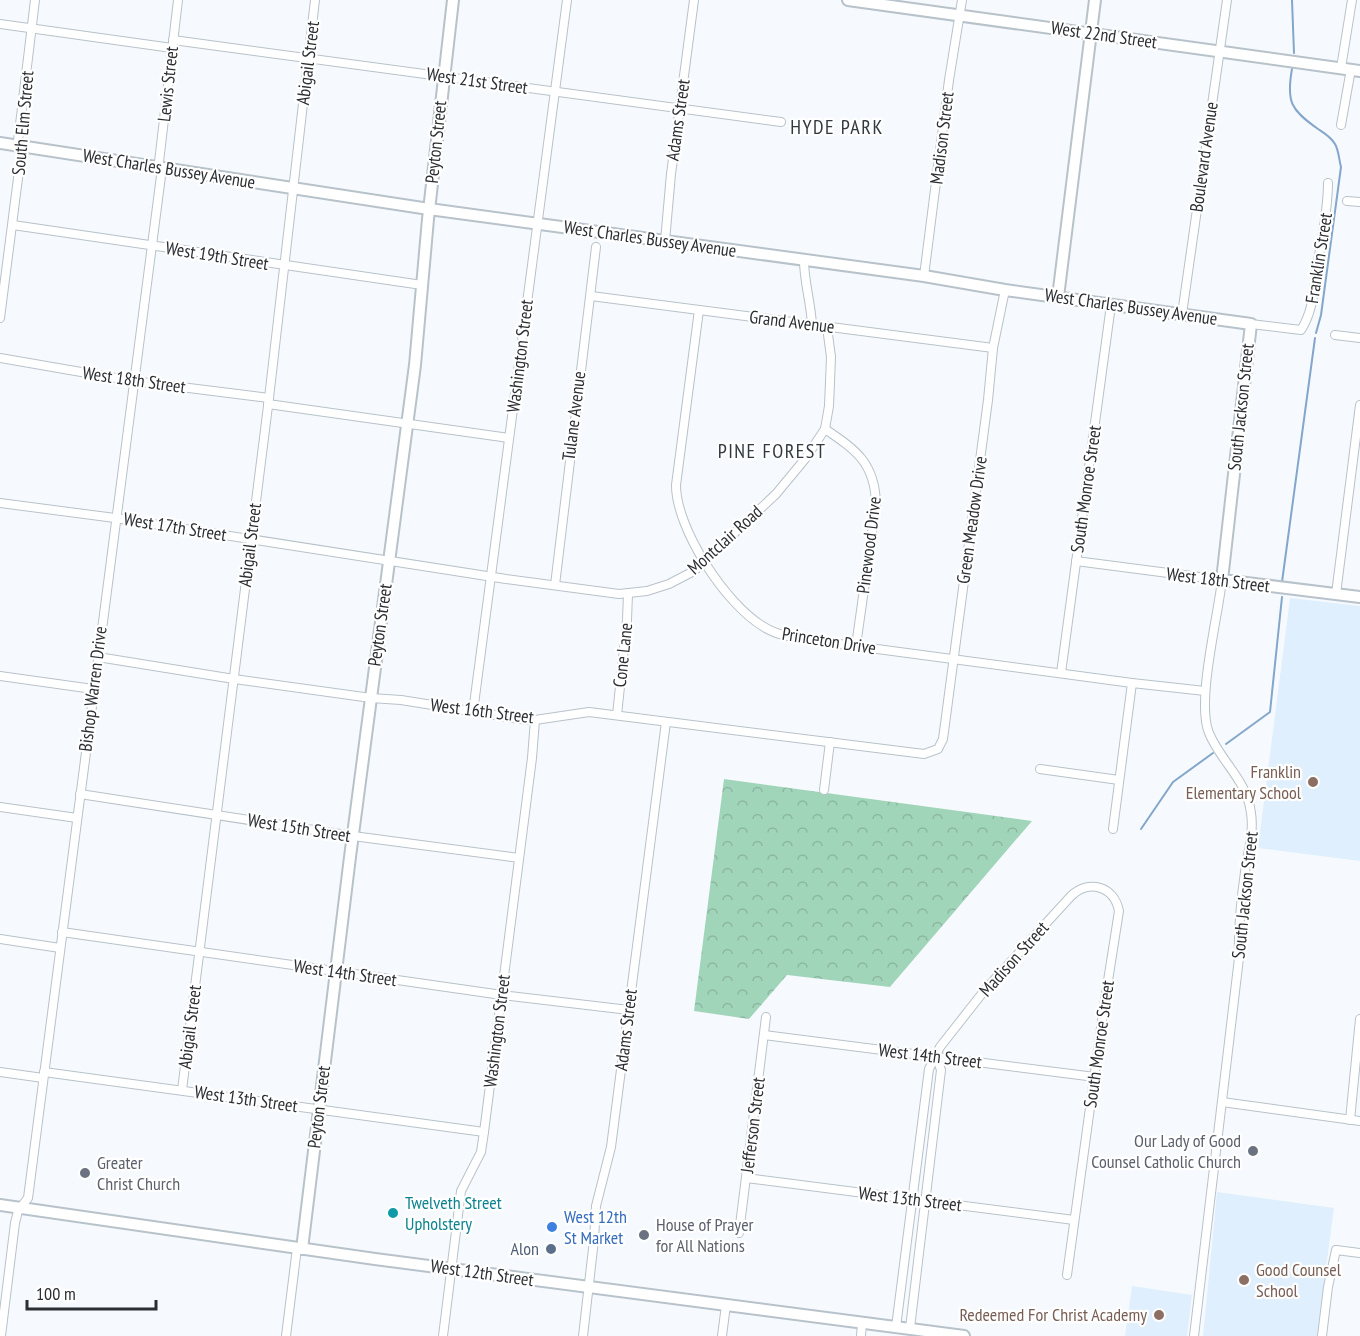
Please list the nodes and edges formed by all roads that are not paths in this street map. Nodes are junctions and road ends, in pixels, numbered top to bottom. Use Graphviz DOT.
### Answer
graph roads {
  1 [pos="35,0"];
  2 [pos="178,0"];
  3 [pos="315,0"];
  4 [pos="453,0"];
  5 [pos="567,0"];
  6 [pos="694,0"];
  7 [pos="848,0"];
  8 [pos="962,0"];
  9 [pos="1095,0"];
  10 [pos="1227,0"];
  11 [pos="1352,0"];
  12 [pos="960,16"];
  13 [pos="0,24"];
  14 [pos="32,28"];
  15 [pos="1092,33"];
  16 [pos="173,44"];
  17 [pos="1219,52"];
  18 [pos="309,57"];
  19 [pos="1351,69"];
  20 [pos="443,77"];
  21 [pos="555,92"];
  22 [pos="680,108"];
  23 [pos="781,122"];
  24 [pos="1341,124"];
  25 [pos="0,143"];
  26 [pos="20,146"];
  27 [pos="161,168"];
  28 [pos="1328,183"];
  29 [pos="293,187"];
  30 [pos="1347,201"];
  31 [pos="1360,202"];
  32 [pos="429,209"];
  33 [pos="538,224"];
  34 [pos="13,225"];
  35 [pos="664,241"];
  36 [pos="152,246"];
  37 [pos="596,247"];
  38 [pos="804,260"];
  39 [pos="285,266"];
  40 [pos="924,276"];
  41 [pos="2,283"];
  42 [pos="422,285"];
  43 [pos="1005,290"];
  44 [pos="591,296"];
  45 [pos="1058,297"];
  46 [pos="1111,305"];
  47 [pos="699,310"];
  48 [pos="1182,314"];
  49 [pos="0,318"];
  50 [pos="1251,324"];
  51 [pos="812,325"];
  52 [pos="827,327"];
  53 [pos="1301,330"];
  54 [pos="1335,335"];
  55 [pos="1360,338"];
  56 [pos="993,348"];
  57 [pos="0,358"];
  58 [pos="133,381"];
  59 [pos="269,401"];
  60 [pos="1360,405"];
  61 [pos="406,424"];
  62 [pos="825,429"];
  63 [pos="509,438"];
  64 [pos="0,503"];
  65 [pos="115,518"];
  66 [pos="252,539"];
  67 [pos="389,560"];
  68 [pos="704,561"];
  69 [pos="1076,561"];
  70 [pos="491,575"];
  71 [pos="1222,580"];
  72 [pos="555,585"];
  73 [pos="628,594"];
  74 [pos="1336,594"];
  75 [pos="1360,597"];
  76 [pos="856,646"];
  77 [pos="98,657"];
  78 [pos="954,660"];
  79 [pos="1061,673"];
  80 [pos="0,676"];
  81 [pos="234,679"];
  82 [pos="1132,683"];
  83 [pos="93,689"];
  84 [pos="1205,691"];
  85 [pos="371,698"];
  86 [pos="473,712"];
  87 [pos="617,715"];
  88 [pos="535,720"];
  89 [pos="666,722"];
  90 [pos="830,742"];
  91 [pos="938,749"];
  92 [pos="1040,770"];
  93 [pos="1119,780"];
  94 [pos="824,790"];
  95 [pos="80,794"];
  96 [pos="0,807"];
  97 [pos="216,815"];
  98 [pos="77,818"];
  99 [pos="1113,829"];
  100 [pos="353,836"];
  101 [pos="519,858"];
  102 [pos="1107,890"];
  103 [pos="62,932"];
  104 [pos="0,939"];
  105 [pos="60,948"];
  106 [pos="198,953"];
  107 [pos="336,972"];
  108 [pos="502,995"];
  109 [pos="629,1010"];
  110 [pos="766,1017"];
  111 [pos="1360,1019"];
  112 [pos="764,1035"];
  113 [pos="936,1056"];
  114 [pos="0,1072"];
  115 [pos="44,1075"];
  116 [pos="1095,1077"];
  117 [pos="182,1090"];
  118 [pos="1222,1102"];
  119 [pos="318,1110"];
  120 [pos="1350,1120"];
  121 [pos="1360,1121"];
  122 [pos="484,1132"];
  123 [pos="746,1178"];
  124 [pos="912,1200"];
  125 [pos="925,1201"];
  126 [pos="0,1205"];
  127 [pos="21,1208"];
  128 [pos="1074,1220"];
  129 [pos="739,1233"];
  130 [pos="299,1248"];
  131 [pos="1360,1253"];
  132 [pos="452,1269"];
  133 [pos="1067,1275"];
  134 [pos="589,1288"];
  135 [pos="726,1305"];
  136 [pos="862,1323"];
  137 [pos="896,1327"];
  138 [pos="910,1328"];
  139 [pos="1,1336"];
  140 [pos="286,1336"];
  141 [pos="443,1336"];
  142 [pos="583,1336"];
  143 [pos="722,1336"];
  144 [pos="861,1336"];
  145 [pos="964,1336"];
  146 [pos="1194,1336"];
  147 [pos="1322,1336"];
  1 -- 14 [label="street, South Elm Street"];
  2 -- 16 [label="street, Lewis Street"];
  3 -- 18 [label="street, Abigail Street"];
  4 -- 20 [label="street, Peyton Street"];
  5 -- 21 [label="street, Washington Street"];
  6 -- 22 [label="street, Adams Street"];
  7 -- 12 [label="street, West 22nd Street"];
  8 -- 12 [label="street, Madison Street"];
  9 -- 15 [label="street"];
  10 -- 17 [label="street, Boulevard Avenue"];
  11 -- 19 [label="street"];
  12 -- 15 [label="street, West 22nd Street"];
  12 -- 40 [label="street, Madison Street"];
  13 -- 14 [label="street, West 21st Street"];
  14 -- 16 [label="street, West 21st Street"];
  14 -- 26 [label="street, South Elm Street"];
  15 -- 17 [label="street, West 22nd Street"];
  15 -- 45 [label="street"];
  16 -- 18 [label="street, West 21st Street"];
  16 -- 27 [label="street, Lewis Street"];
  17 -- 19 [label="street, West 22nd Street"];
  17 -- 48 [label="street, Boulevard Avenue"];
  18 -- 20 [label="street, West 21st Street"];
  18 -- 29 [label="street, Abigail Street"];
  19 -- 24 [label="street"];
  20 -- 21 [label="street, West 21st Street"];
  20 -- 32 [label="street, Peyton Street"];
  21 -- 22 [label="street, West 21st Street"];
  21 -- 33 [label="street, Washington Street"];
  22 -- 23 [label="street, West 21st Street"];
  22 -- 35 [label="street, Adams Street"];
  25 -- 26 [label="street, West Charles Bussey Avenue"];
  26 -- 27 [label="street, West Charles Bussey Avenue"];
  26 -- 34 [label="street, South Elm Street"];
  27 -- 29 [label="street, West Charles Bussey Avenue"];
  27 -- 36 [label="street, Bishop Warren Drive"];
  28 -- 53 [label="street, Franklin Street"];
  29 -- 32 [label="street, West Charles Bussey Avenue"];
  29 -- 39 [label="street, Abigail Street"];
  30 -- 31 [label="street"];
  32 -- 33 [label="street, West Charles Bussey Avenue"];
  32 -- 42 [label="street, Peyton Street"];
  33 -- 35 [label="street, West Charles Bussey Avenue"];
  33 -- 63 [label="street, Washington Street"];
  34 -- 36 [label="street, West 19th Street"];
  34 -- 41 [label="street, South Elm Street"];
  35 -- 38 [label="street, West Charles Bussey Avenue"];
  36 -- 39 [label="street, West 19th Street"];
  36 -- 58 [label="street, Bishop Warren Drive"];
  37 -- 44 [label="street, Tulane Avenue"];
  38 -- 40 [label="street, West Charles Bussey Avenue"];
  38 -- 51 [label="street"];
  39 -- 42 [label="street, West 19th Street"];
  39 -- 59 [label="street, Abigail Street"];
  40 -- 43 [label="street, West Charles Bussey Avenue"];
  41 -- 49 [label="street, South Elm Street"];
  42 -- 61 [label="street, Peyton Street"];
  43 -- 45 [label="street, West Charles Bussey Avenue"];
  43 -- 56 [label="street, Green Meadow Drive"];
  44 -- 47 [label="street, Grand Avenue"];
  44 -- 72 [label="street, Tulane Avenue"];
  45 -- 46 [label="street, West Charles Bussey Avenue"];
  46 -- 48 [label="street, West Charles Bussey Avenue"];
  46 -- 69 [label="street, South Monroe Street"];
  47 -- 51 [label="street, Grand Avenue"];
  47 -- 68 [label="street, Princeton Drive"];
  48 -- 50 [label="street, West Charles Bussey Avenue"];
  50 -- 53 [label="street, West Charles Bussey Avenue"];
  50 -- 71 [label="street, South Jackson Street"];
  51 -- 52 [label="street, Grand Avenue"];
  52 -- 56 [label="street, Grand Avenue"];
  52 -- 62 [label="street, Montclair Road"];
  54 -- 55 [label="street"];
  56 -- 78 [label="street, Green Meadow Drive"];
  57 -- 58 [label="street, West 18th Street"];
  58 -- 59 [label="street, West 18th Street"];
  58 -- 65 [label="street, Bishop Warren Drive"];
  59 -- 61 [label="street, West 18th Street"];
  59 -- 66 [label="street, Abigail Street"];
  60 -- 74 [label="street"];
  61 -- 63 [label="street, West 18th Street"];
  61 -- 67 [label="street, Peyton Street"];
  62 -- 68 [label="street, Montclair Road"];
  62 -- 76 [label="street, Pinewood Drive"];
  63 -- 70 [label="street, Washington Street"];
  64 -- 65 [label="street, West 17th Street"];
  65 -- 66 [label="street, West 17th Street"];
  65 -- 77 [label="street, Bishop Warren Drive"];
  66 -- 67 [label="street, West 17th Street"];
  66 -- 81 [label="street, Abigail Street"];
  67 -- 70 [label="street, West 17th Street"];
  67 -- 85 [label="street, Peyton Street"];
  68 -- 73 [label="street, Montclair Road"];
  68 -- 76 [label="street, Princeton Drive"];
  69 -- 71 [label="street, West 18th Street"];
  69 -- 79 [label="street, South Monroe Street"];
  70 -- 72 [label="street, Montclair Road"];
  70 -- 86 [label="street, Washington Street"];
  71 -- 74 [label="street, West 18th Street"];
  71 -- 84 [label="street, South Jackson Street"];
  72 -- 73 [label="street, Montclair Road"];
  73 -- 87 [label="street, Cone Lane"];
  74 -- 75 [label="street, West 18th Street"];
  76 -- 78 [label="street, Princeton Drive"];
  77 -- 81 [label="street, West 16th Street"];
  77 -- 83 [label="street, Bishop Warren Drive"];
  78 -- 79 [label="street, Princeton Drive"];
  78 -- 91 [label="street, Green Meadow Drive"];
  79 -- 82 [label="street, Princeton Drive"];
  80 -- 83 [label="street"];
  81 -- 85 [label="street, West 16th Street"];
  81 -- 97 [label="street, Abigail Street"];
  82 -- 84 [label="street, Princeton Drive"];
  82 -- 93 [label="street"];
  83 -- 95 [label="street, Bishop Warren Drive"];
  84 -- 118 [label="street, South Jackson Street"];
  85 -- 86 [label="street, West 16th Street"];
  85 -- 100 [label="street, Peyton Street"];
  86 -- 88 [label="street, West 16th Street"];
  87 -- 88 [label="street, West 16th Street"];
  87 -- 89 [label="street, West 16th Street"];
  88 -- 101 [label="street, Washington Street"];
  89 -- 90 [label="street, West 16th Street"];
  89 -- 109 [label="street, Adams Street"];
  90 -- 91 [label="street, West 16th Street"];
  90 -- 94 [label="street"];
  92 -- 93 [label="street"];
  93 -- 99 [label="street"];
  95 -- 97 [label="street, West 15th Street"];
  95 -- 98 [label="street, Bishop Warren Drive"];
  96 -- 98 [label="street"];
  97 -- 100 [label="street, West 15th Street"];
  97 -- 106 [label="street, Abigail Street"];
  98 -- 103 [label="street, Bishop Warren Drive"];
  100 -- 101 [label="street, West 15th Street"];
  100 -- 107 [label="street, Peyton Street"];
  101 -- 108 [label="street, Washington Street"];
  102 -- 113 [label="street, Madison Street"];
  102 -- 116 [label="street, South Monroe Street"];
  103 -- 105 [label="street, Bishop Warren Drive"];
  103 -- 106 [label="street, West 14th Street"];
  104 -- 105 [label="street"];
  105 -- 115 [label="street, Bishop Warren Drive"];
  106 -- 107 [label="street, West 14th Street"];
  106 -- 117 [label="street, Abigail Street"];
  107 -- 108 [label="street, West 14th Street"];
  107 -- 119 [label="street, Peyton Street"];
  108 -- 109 [label="street, West 14th Street"];
  108 -- 122 [label="street, Washington Street"];
  109 -- 134 [label="street, Adams Street"];
  110 -- 112 [label="street, Jefferson Street"];
  111 -- 120 [label="street"];
  112 -- 113 [label="street, West 14th Street"];
  112 -- 123 [label="street, Jefferson Street"];
  113 -- 116 [label="street, West 14th Street"];
  113 -- 124 [label="street, Madison Street"];
  113 -- 125 [label="street"];
  114 -- 115 [label="street, West 13th Street"];
  115 -- 117 [label="street, West 13th Street"];
  115 -- 127 [label="street, Bishop Warren Drive"];
  116 -- 128 [label="street, South Monroe Street"];
  117 -- 119 [label="street, West 13th Street"];
  118 -- 120 [label="street"];
  118 -- 146 [label="street, South Jackson Street"];
  119 -- 122 [label="street, West 13th Street"];
  119 -- 130 [label="street, Peyton Street"];
  120 -- 121 [label="street"];
  122 -- 132 [label="street, Washington Street"];
  123 -- 124 [label="street, West 13th Street"];
  123 -- 129 [label="street, Jefferson Street"];
  124 -- 125 [label="street, West 13th Street"];
  124 -- 137 [label="street, Madison Street"];
  125 -- 128 [label="street, West 13th Street"];
  125 -- 138 [label="street"];
  126 -- 127 [label="street, West 12th Street"];
  127 -- 130 [label="street, West 12th Street"];
  127 -- 139 [label="street"];
  128 -- 133 [label="street, South Monroe Street"];
  130 -- 132 [label="street, West 12th Street"];
  130 -- 140 [label="street, Peyton Street"];
  131 -- 147 [label="street"];
  132 -- 134 [label="street, West 12th Street"];
  132 -- 141 [label="street, Washington Street"];
  134 -- 135 [label="street, West 12th Street"];
  134 -- 142 [label="street, Adams Street"];
  135 -- 136 [label="street, West 12th Street"];
  135 -- 143 [label="street"];
  136 -- 137 [label="street, West 12th Street"];
  136 -- 144 [label="street"];
  137 -- 138 [label="street, West 12th Street"];
  138 -- 145 [label="street, West 12th Street"];
}
